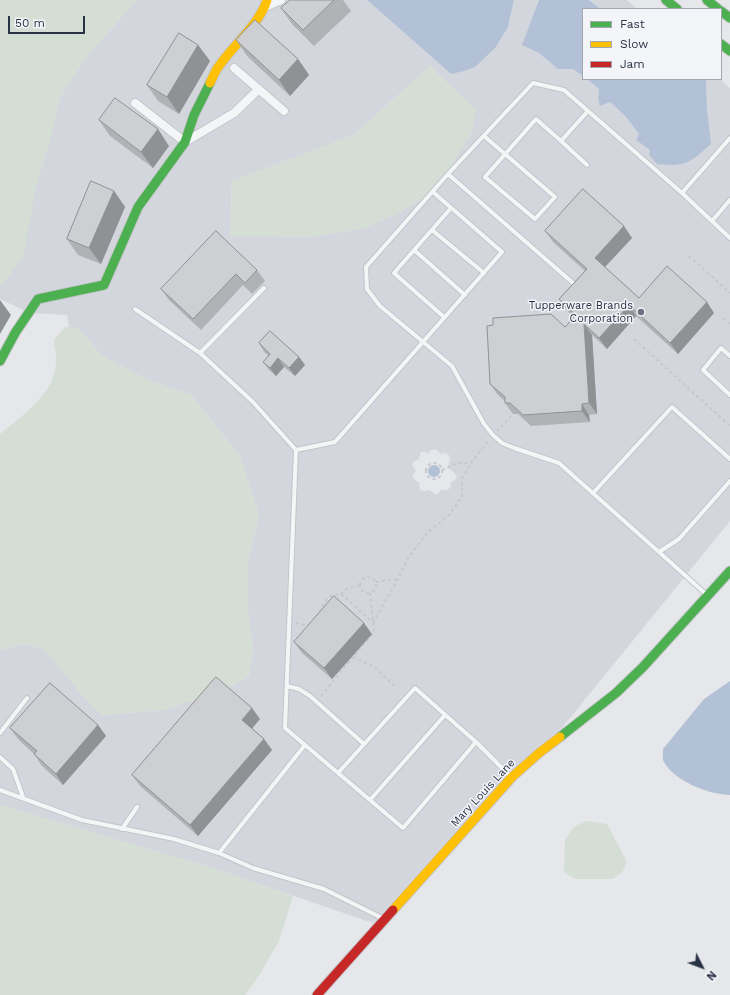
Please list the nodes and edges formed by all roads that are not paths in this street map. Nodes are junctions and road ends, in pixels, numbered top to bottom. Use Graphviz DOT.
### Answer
graph roads {
  1 [pos="281,0"];
  2 [pos="666,0"];
  3 [pos="707,0"];
  4 [pos="266,4"];
  5 [pos="676,8"];
  6 [pos="717,8"];
  7 [pos="722,12"];
  8 [pos="730,18"];
  9 [pos="234,68"];
  10 [pos="259,89"];
  11 [pos="135,103"];
  12 [pos="284,111"];
  13 [pos="588,111"];
  14 [pos="484,136"];
  15 [pos="730,138"];
  16 [pos="561,141"];
  17 [pos="185,142"];
  18 [pos="505,154"];
  19 [pos="587,165"];
  20 [pos="448,174"];
  21 [pos="433,192"];
  22 [pos="682,193"];
  23 [pos="730,200"];
  24 [pos="451,208"];
  25 [pos="712,221"];
  26 [pos="432,230"];
  27 [pos="730,238"];
  28 [pos="414,250"];
  29 [pos="484,273"];
  30 [pos="573,283"];
  31 [pos="264,288"];
  32 [pos="465,295"];
  33 [pos="135,309"];
  34 [pos="444,317"];
  35 [pos="422,342"];
  36 [pos="200,353"];
  37 [pos="730,356"];
  38 [pos="0,361"];
  39 [pos="730,395"];
  40 [pos="296,450"];
  41 [pos="730,459"];
  42 [pos="730,481"];
  43 [pos="593,493"];
  44 [pos="659,552"];
  45 [pos="730,571"];
  46 [pos="708,595"];
  47 [pos="287,686"];
  48 [pos="27,698"];
  49 [pos="445,715"];
  50 [pos="0,733"];
  51 [pos="476,742"];
  52 [pos="364,744"];
  53 [pos="305,745"];
  54 [pos="0,757"];
  55 [pos="338,773"];
  56 [pos="512,777"];
  57 [pos="0,790"];
  58 [pos="23,797"];
  59 [pos="370,800"];
  60 [pos="137,807"];
  61 [pos="122,829"];
  62 [pos="218,853"];
  63 [pos="385,919"];
  64 [pos="317,995"];
  1 -- 4 [label="street"];
  2 -- 5 [label="street"];
  3 -- 6 [label="street"];
  4 -- 17 [label="street"];
  7 -- 8 [label="street"];
  9 -- 10 [label="street"];
  10 -- 12 [label="street"];
  10 -- 17 [label="street"];
  11 -- 17 [label="street"];
  13 -- 14 [label="lane"];
  13 -- 16 [label="lane"];
  13 -- 22 [label="lane"];
  14 -- 18 [label="lane"];
  14 -- 20 [label="lane"];
  15 -- 22 [label="lane"];
  16 -- 18 [label="lane"];
  16 -- 19 [label="lane"];
  17 -- 38 [label="street"];
  18 -- 18 [label="lane"];
  20 -- 21 [label="lane"];
  20 -- 30 [label="lane"];
  21 -- 24 [label="lane"];
  21 -- 35 [label="lane"];
  22 -- 25 [label="lane"];
  23 -- 25 [label="lane"];
  24 -- 26 [label="lane"];
  24 -- 29 [label="lane"];
  25 -- 27 [label="lane"];
  26 -- 28 [label="lane"];
  26 -- 29 [label="lane"];
  28 -- 32 [label="lane"];
  28 -- 34 [label="lane"];
  29 -- 32 [label="lane"];
  31 -- 36 [label="lane"];
  32 -- 34 [label="lane"];
  33 -- 36 [label="lane"];
  34 -- 35 [label="lane"];
  35 -- 40 [label="lane"];
  35 -- 43 [label="lane"];
  36 -- 40 [label="lane"];
  37 -- 39 [label="lane"];
  40 -- 47 [label="lane"];
  41 -- 43 [label="lane"];
  42 -- 44 [label="lane"];
  43 -- 44 [label="lane"];
  44 -- 46 [label="lane"];
  45 -- 46 [label="street, Mary Louis Lane"];
  46 -- 56 [label="street, Mary Louis Lane"];
  47 -- 52 [label="lane"];
  47 -- 53 [label="lane"];
  48 -- 50 [label="lane"];
  49 -- 51 [label="lane"];
  49 -- 52 [label="lane"];
  49 -- 59 [label="lane"];
  51 -- 56 [label="lane"];
  51 -- 59 [label="lane"];
  52 -- 55 [label="lane"];
  53 -- 55 [label="lane"];
  53 -- 62 [label="lane"];
  54 -- 58 [label="lane"];
  55 -- 59 [label="lane"];
  56 -- 63 [label="street, Mary Louis Lane"];
  57 -- 58 [label="lane"];
  58 -- 61 [label="lane"];
  60 -- 61 [label="lane"];
  61 -- 62 [label="lane"];
  62 -- 63 [label="lane"];
  63 -- 64 [label="street, Mary Louis Lane"];
}
